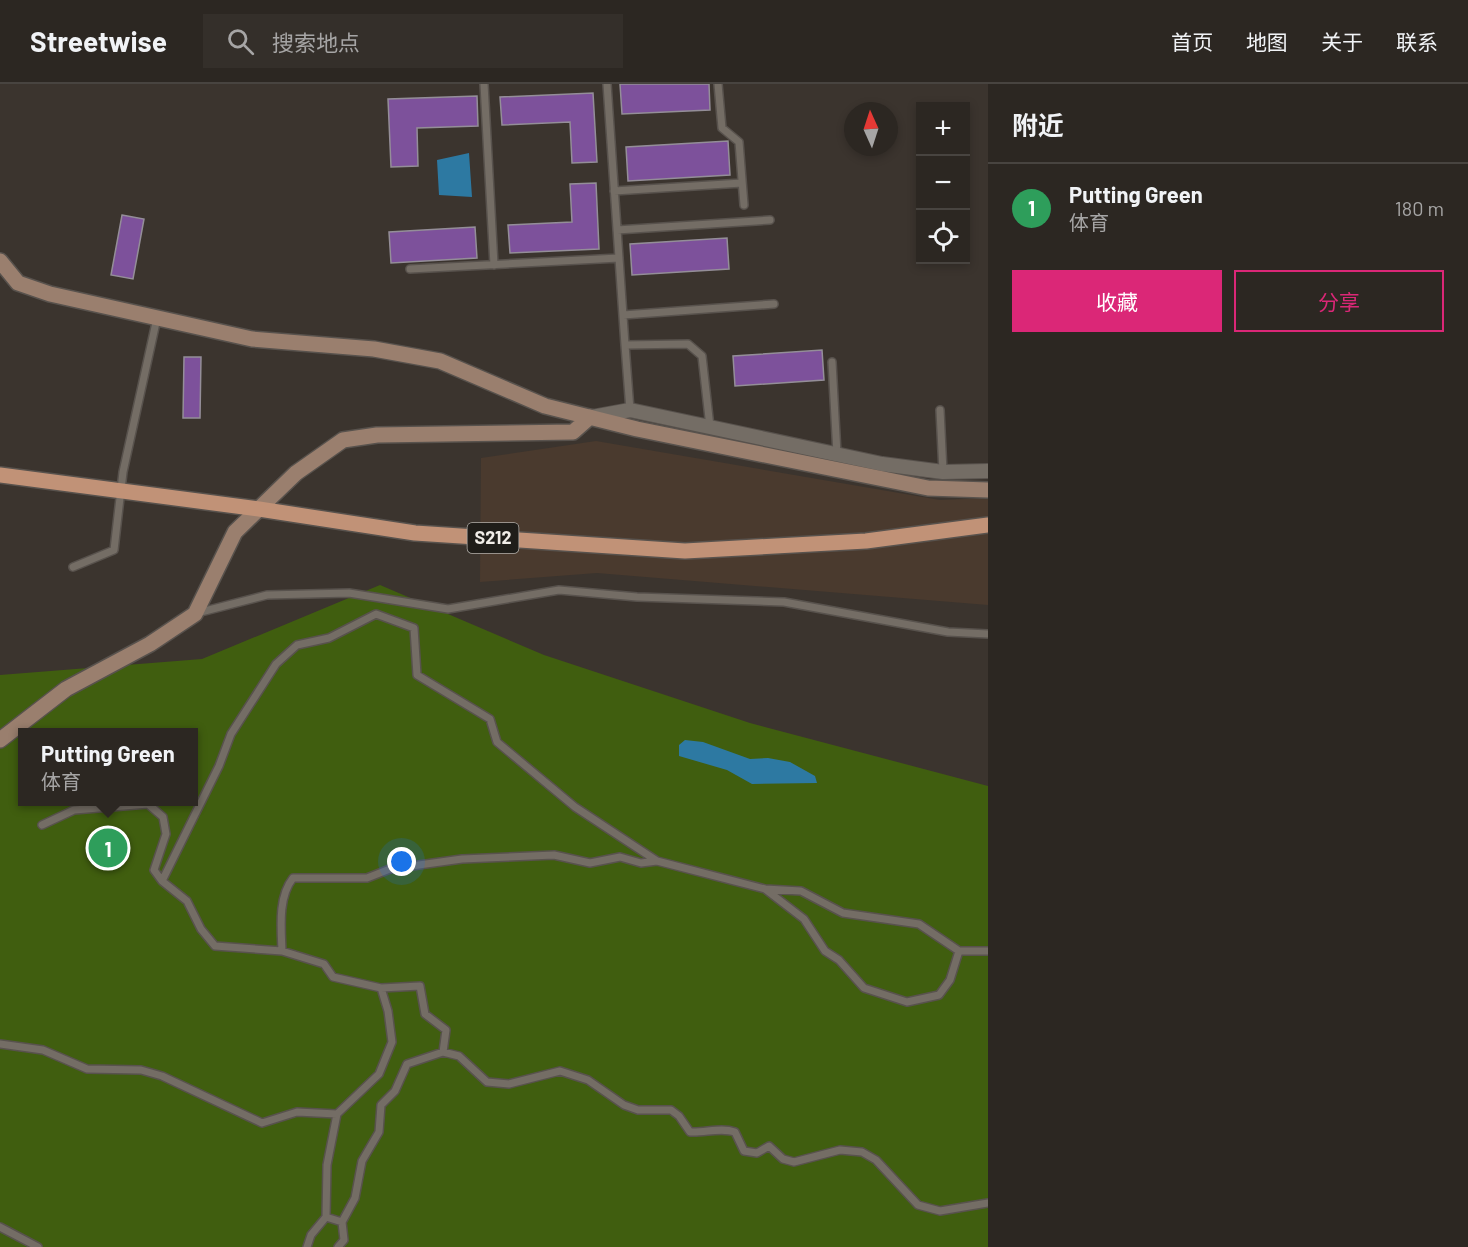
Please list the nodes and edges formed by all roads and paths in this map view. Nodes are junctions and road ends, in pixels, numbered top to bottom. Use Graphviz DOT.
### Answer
graph roads {
  1 [pos="484,84"];
  2 [pos="607,84"];
  3 [pos="718,84"];
  4 [pos="742,183"];
  5 [pos="614,191"];
  6 [pos="744,205"];
  7 [pos="770,220"];
  8 [pos="617,230"];
  9 [pos="619,258"];
  10 [pos="0,261"];
  11 [pos="494,265"];
  12 [pos="410,269"];
  13 [pos="774,304"];
  14 [pos="623,315"];
  15 [pos="157,318"];
  16 [pos="625,345"];
  17 [pos="832,362"];
  18 [pos="630,410"];
  19 [pos="940,410"];
  20 [pos="590,417"];
  21 [pos="710,428"];
  22 [pos="837,454"];
  23 [pos="988,471"];
  24 [pos="943,472"];
  25 [pos="0,475"];
  26 [pos="988,490"];
  27 [pos="260,509"];
  28 [pos="988,525"];
  29 [pos="73,567"];
  30 [pos="195,614"];
  31 [pos="988,634"];
  32 [pos="0,740"];
  33 [pos="123,806"];
  34 [pos="150,806"];
  35 [pos="42,825"];
  36 [pos="657,861"];
  37 [pos="162,881"];
  38 [pos="765,889"];
  39 [pos="282,951"];
  40 [pos="959,951"];
  41 [pos="988,951"];
  42 [pos="381,988"];
  43 [pos="0,1044"];
  44 [pos="443,1052"];
  45 [pos="337,1114"];
  46 [pos="988,1203"];
  47 [pos="326,1217"];
  48 [pos="342,1222"];
  49 [pos="0,1227"];
  50 [pos="38,1247"];
  51 [pos="307,1247"];
  52 [pos="338,1247"];
  1 -- 11 [label="lane"];
  2 -- 5 [label="lane"];
  3 -- 4 [label="lane"];
  4 -- 5 [label="lane"];
  4 -- 6 [label="lane"];
  5 -- 8 [label="lane"];
  7 -- 8 [label="lane"];
  8 -- 9 [label="lane"];
  9 -- 11 [label="lane"];
  9 -- 14 [label="lane"];
  10 -- 15 [label="street"];
  11 -- 12 [label="lane"];
  13 -- 14 [label="lane"];
  14 -- 16 [label="lane"];
  15 -- 20 [label="street"];
  15 -- 29 [label="lane"];
  16 -- 18 [label="lane"];
  16 -- 21 [label="lane"];
  17 -- 22 [label="lane"];
  18 -- 20 [label="street"];
  18 -- 21 [label="street"];
  19 -- 24 [label="lane"];
  20 -- 26 [label="street"];
  20 -- 27 [label="street"];
  21 -- 22 [label="street"];
  22 -- 24 [label="street"];
  23 -- 24 [label="street"];
  25 -- 27 [label="main road, S212"];
  27 -- 28 [label="main road, S212"];
  27 -- 30 [label="street"];
  30 -- 31 [label="lane"];
  30 -- 32 [label="street"];
  33 -- 35 [label="lane"];
  34 -- 37 [label="lane"];
  36 -- 37 [label="lane"];
  36 -- 38 [label="lane"];
  36 -- 39 [label="lane"];
  37 -- 39 [label="lane"];
  38 -- 40 [label="lane"];
  38 -- 40 [label="lane"];
  39 -- 42 [label="lane"];
  40 -- 41 [label="lane"];
  42 -- 44 [label="lane"];
  42 -- 45 [label="lane"];
  43 -- 45 [label="lane"];
  44 -- 46 [label="lane"];
  44 -- 48 [label="lane"];
  45 -- 47 [label="lane"];
  47 -- 48 [label="lane"];
  47 -- 51 [label="lane"];
  48 -- 52 [label="lane"];
  49 -- 50 [label="lane"];
}
